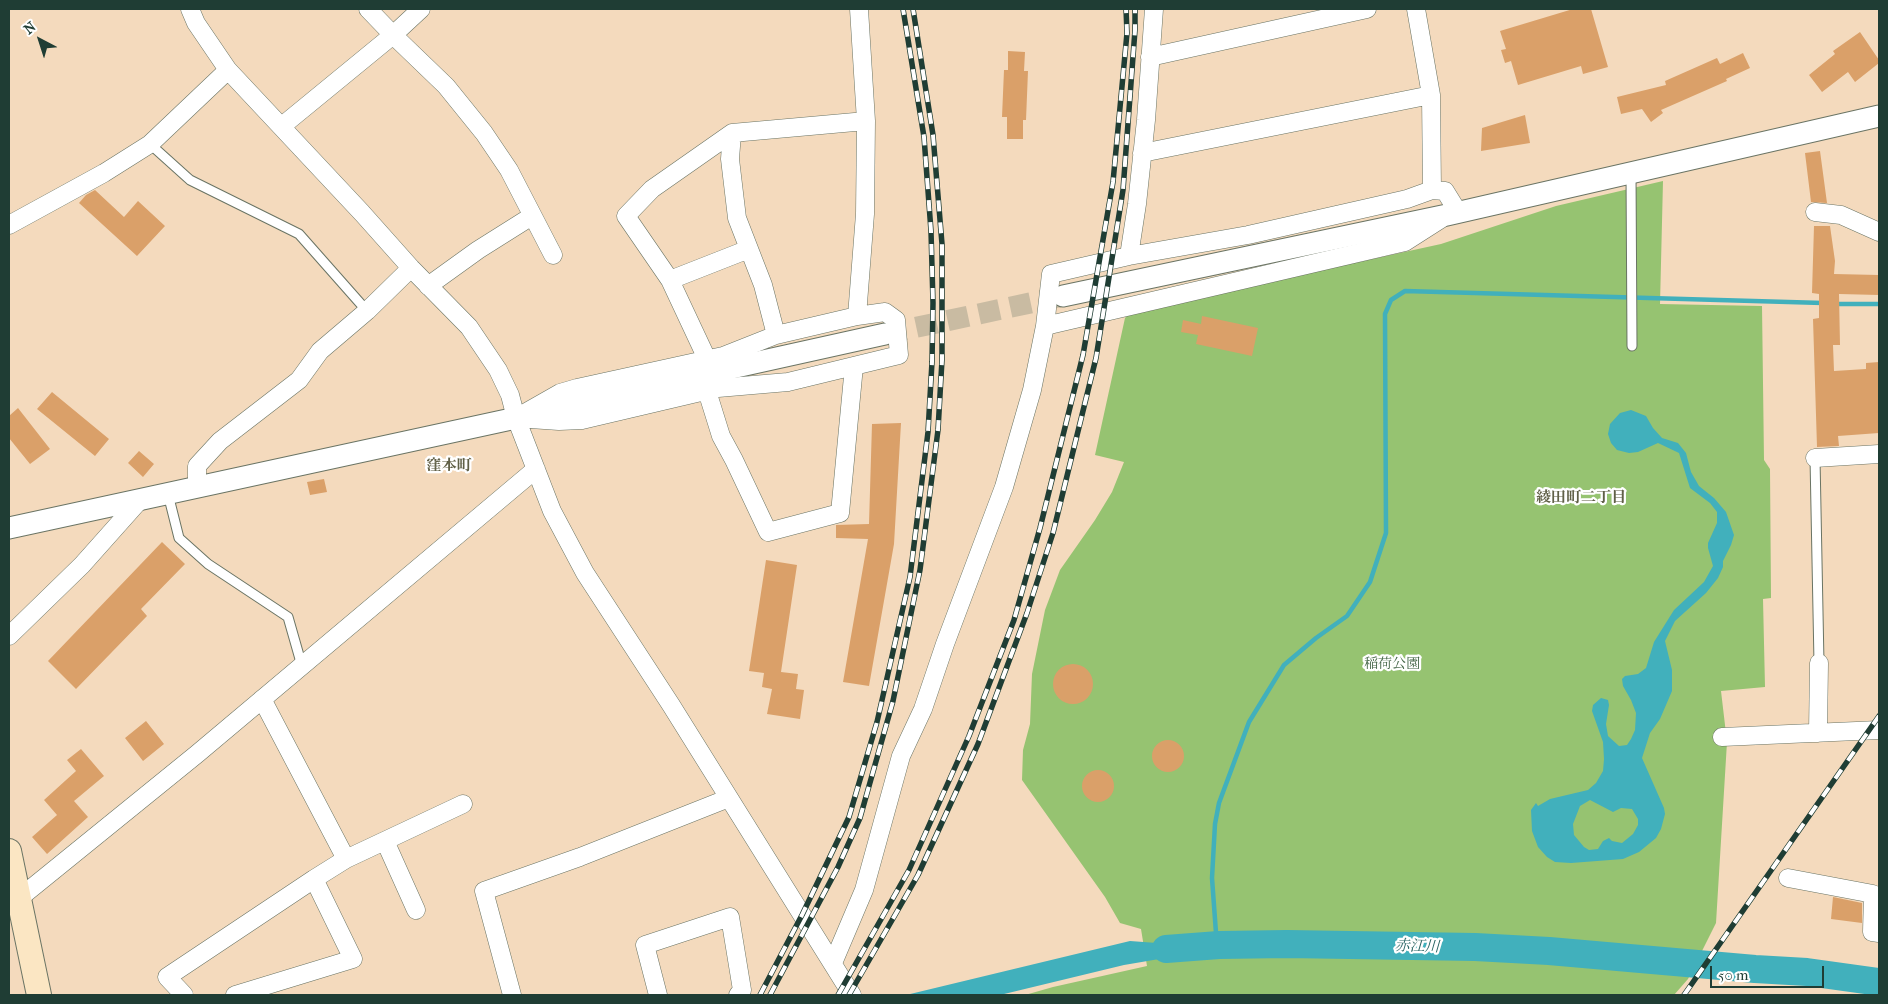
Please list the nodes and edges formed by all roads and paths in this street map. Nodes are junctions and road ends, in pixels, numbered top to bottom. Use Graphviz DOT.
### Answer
graph roads {
  1 [pos="190,9"];
  2 [pos="368,9"];
  3 [pos="421,9"];
  4 [pos="858,9"];
  5 [pos="1154,9"];
  6 [pos="1367,9"];
  7 [pos="1416,9"];
  8 [pos="393,35"];
  9 [pos="1150,57"];
  10 [pos="228,70"];
  11 [pos="1431,95"];
  12 [pos="1879,116"];
  13 [pos="866,121"];
  14 [pos="282,126"];
  15 [pos="732,133"];
  16 [pos="150,144"];
  17 [pos="1142,153"];
  18 [pos="1631,172"];
  19 [pos="1432,190"];
  20 [pos="1815,212"];
  21 [pos="1453,213"];
  22 [pos="532,216"];
  23 [pos="9,225"];
  24 [pos="1879,232"];
  25 [pos="749,249"];
  26 [pos="553,255"];
  27 [pos="1129,256"];
  28 [pos="411,268"];
  29 [pos="670,280"];
  30 [pos="428,286"];
  31 [pos="1063,296"];
  32 [pos="367,311"];
  33 [pos="857,316"];
  34 [pos="1045,326"];
  35 [pos="885,334"];
  36 [pos="776,335"];
  37 [pos="1632,346"];
  38 [pos="707,359"];
  39 [pos="854,366"];
  40 [pos="707,391"];
  41 [pos="516,418"];
  42 [pos="1879,454"];
  43 [pos="1815,458"];
  44 [pos="536,469"];
  45 [pos="197,487"];
  46 [pos="168,494"];
  47 [pos="139,501"];
  48 [pos="9,528"];
  49 [pos="9,636"];
  50 [pos="1818,663"];
  51 [pos="302,666"];
  52 [pos="262,699"];
  53 [pos="1879,730"];
  54 [pos="1818,733"];
  55 [pos="1722,737"];
  56 [pos="729,798"];
  57 [pos="462,804"];
  58 [pos="385,841"];
  59 [pos="9,851"];
  60 [pos="346,859"];
  61 [pos="1788,878"];
  62 [pos="314,879"];
  63 [pos="14,902"];
  64 [pos="416,910"];
  65 [pos="1879,933"];
  66 [pos="833,963"];
  67 [pos="39,995"];
  68 [pos="184,995"];
  69 [pos="234,995"];
  70 [pos="512,995"];
  71 [pos="658,995"];
  72 [pos="738,995"];
  73 [pos="852,995"];
  1 -- 10 [label="street"];
  2 -- 8 [label="street"];
  3 -- 8 [label="street"];
  4 -- 13 [label="street"];
  5 -- 9 [label="street"];
  6 -- 9 [label="street"];
  7 -- 11 [label="street"];
  8 -- 14 [label="street"];
  8 -- 22 [label="street"];
  9 -- 17 [label="street"];
  10 -- 14 [label="street"];
  10 -- 16 [label="street"];
  11 -- 17 [label="street"];
  11 -- 19 [label="street"];
  12 -- 18 [label="street"];
  13 -- 15 [label="street"];
  13 -- 33 [label="street"];
  14 -- 28 [label="street"];
  15 -- 25 [label="street"];
  15 -- 29 [label="street"];
  16 -- 23 [label="street"];
  16 -- 32 [label="lane"];
  17 -- 27 [label="street"];
  18 -- 21 [label="street"];
  18 -- 37 [label="lane"];
  19 -- 21 [label="street"];
  19 -- 27 [label="street"];
  20 -- 24 [label="street"];
  21 -- 31 [label="street"];
  21 -- 34 [label="street"];
  22 -- 26 [label="street"];
  22 -- 30 [label="street"];
  25 -- 29 [label="street"];
  25 -- 36 [label="street"];
  27 -- 34 [label="street"];
  28 -- 30 [label="street"];
  28 -- 32 [label="street"];
  29 -- 38 [label="street"];
  30 -- 41 [label="street"];
  32 -- 45 [label="street"];
  33 -- 36 [label="street"];
  33 -- 39 [label="street"];
  34 -- 66 [label="street"];
  35 -- 41 [label="street"];
  36 -- 38 [label="street"];
  38 -- 41 [label="street"];
  39 -- 40 [label="street"];
  39 -- 40 [label="street"];
  40 -- 41 [label="street"];
  41 -- 44 [label="street"];
  41 -- 45 [label="street"];
  42 -- 43 [label="street"];
  43 -- 50 [label="lane"];
  44 -- 51 [label="street"];
  44 -- 56 [label="street"];
  45 -- 46 [label="street"];
  46 -- 47 [label="street"];
  46 -- 51 [label="lane"];
  47 -- 48 [label="street"];
  47 -- 49 [label="street"];
  50 -- 54 [label="street"];
  51 -- 52 [label="street"];
  52 -- 60 [label="street"];
  52 -- 63 [label="street"];
  53 -- 54 [label="street"];
  54 -- 55 [label="street"];
  56 -- 66 [label="street"];
  56 -- 70 [label="street"];
  57 -- 58 [label="street"];
  58 -- 60 [label="street"];
  58 -- 64 [label="street"];
  59 -- 63 [label="main road"];
  60 -- 62 [label="street"];
  61 -- 65 [label="street"];
  62 -- 68 [label="street"];
  62 -- 69 [label="street"];
  63 -- 67 [label="main road"];
  66 -- 73 [label="street"];
  71 -- 72 [label="street"];
}
